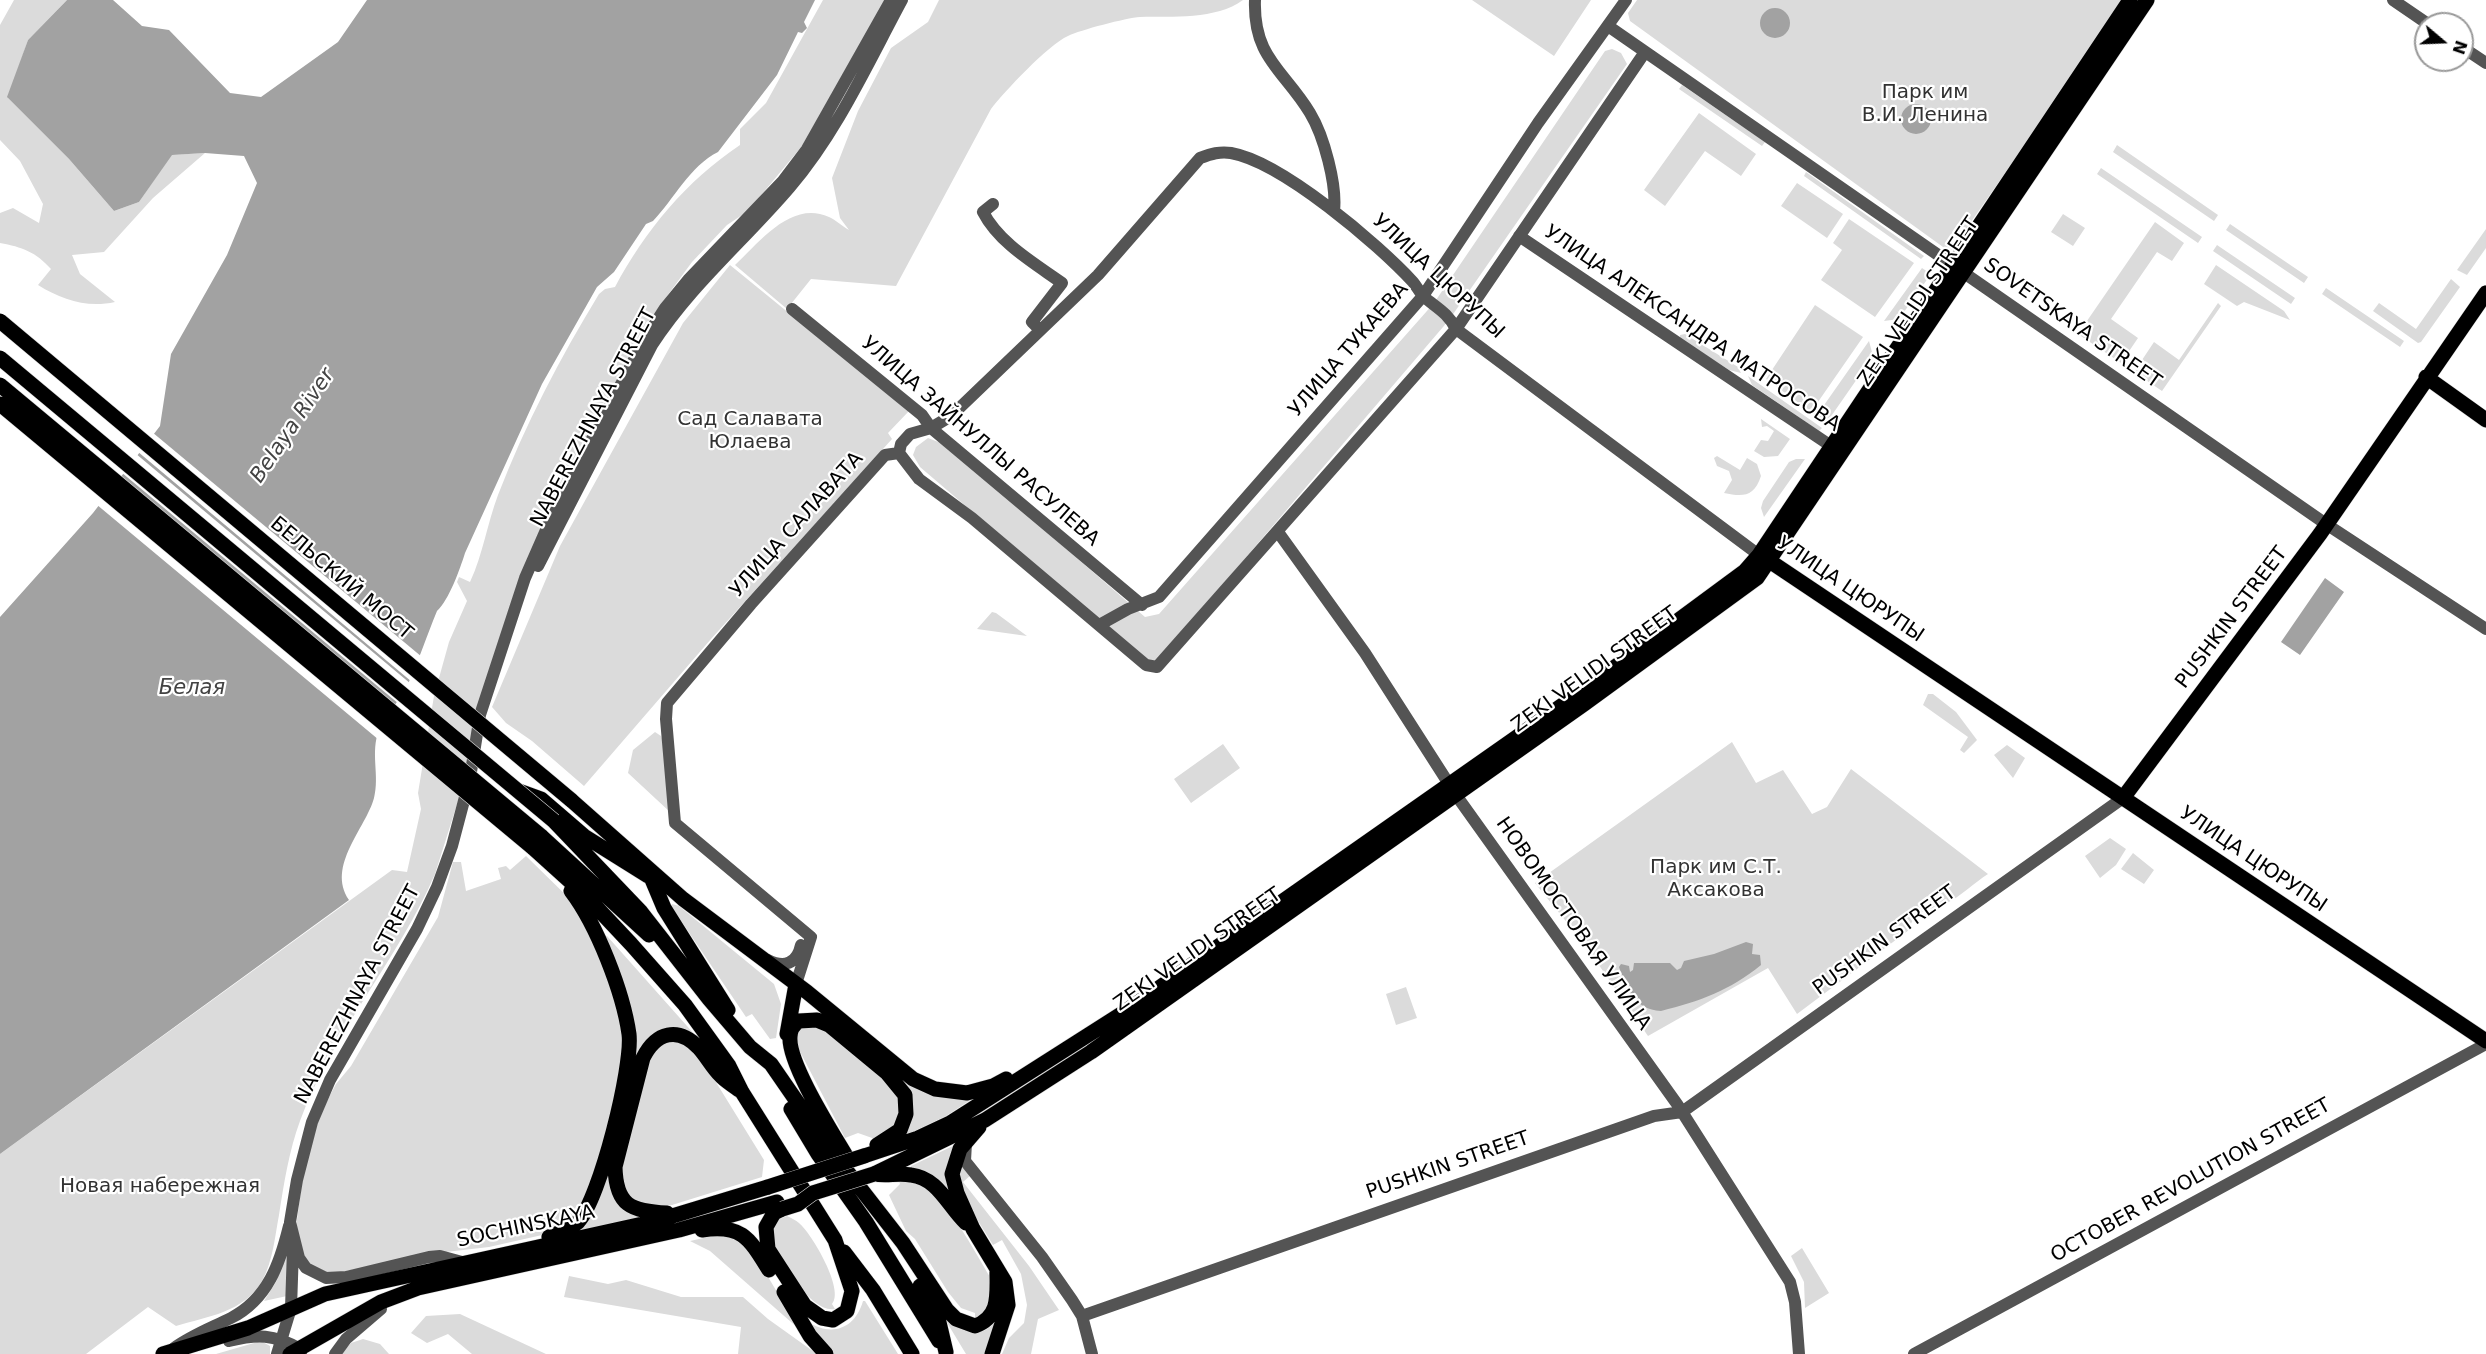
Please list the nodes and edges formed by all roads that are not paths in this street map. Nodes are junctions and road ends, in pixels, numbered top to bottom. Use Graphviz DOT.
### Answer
graph roads {
  1 [pos="891,0"];
  2 [pos="902,0"];
  3 [pos="1255,0"];
  4 [pos="1626,0"];
  5 [pos="2130,0"];
  6 [pos="2147,0"];
  7 [pos="2393,0"];
  8 [pos="2414,14"];
  9 [pos="1608,26"];
  10 [pos="1646,52"];
  11 [pos="1214,152"];
  12 [pos="993,204"];
  13 [pos="1334,211"];
  14 [pos="1520,236"];
  15 [pos="1958,269"];
  16 [pos="2486,293"];
  17 [pos="1424,296"];
  18 [pos="792,309"];
  19 [pos="0,321"];
  20 [pos="1039,329"];
  21 [pos="1456,329"];
  22 [pos="0,358"];
  23 [pos="2426,377"];
  24 [pos="0,385"];
  25 [pos="0,404"];
  26 [pos="2486,420"];
  27 [pos="931,428"];
  28 [pos="1837,450"];
  29 [pos="899,453"];
  30 [pos="2326,524"];
  31 [pos="1278,532"];
  32 [pos="1765,558"];
  33 [pos="520,601"];
  34 [pos="1142,605"];
  35 [pos="1101,624"];
  36 [pos="2486,629"];
  37 [pos="1453,789"];
  38 [pos="2122,798"];
  39 [pos="556,818"];
  40 [pos="537,841"];
  41 [pos="551,865"];
  42 [pos="649,872"];
  43 [pos="800,929"];
  44 [pos="745,947"];
  45 [pos="776,970"];
  46 [pos="796,984"];
  47 [pos="709,999"];
  48 [pos="789,1014"];
  49 [pos="2486,1042"];
  50 [pos="790,1045"];
  51 [pos="750,1047"];
  52 [pos="2486,1048"];
  53 [pos="1050,1058"];
  54 [pos="742,1092"];
  55 [pos="1682,1112"];
  56 [pos="985,1120"];
  57 [pos="966,1141"];
  58 [pos="880,1147"];
  59 [pos="893,1170"];
  60 [pos="873,1203"];
  61 [pos="780,1205"];
  62 [pos="676,1214"];
  63 [pos="290,1222"];
  64 [pos="973,1229"];
  65 [pos="679,1230"];
  66 [pos="292,1236"];
  67 [pos="835,1240"];
  68 [pos="496,1255"];
  69 [pos="462,1262"];
  70 [pos="997,1272"];
  71 [pos="397,1294"];
  72 [pos="290,1315"];
  73 [pos="1083,1316"];
  74 [pos="266,1335"];
  75 [pos="283,1340"];
  76 [pos="205,1341"];
  77 [pos="297,1352"];
  78 [pos="166,1353"];
  79 [pos="946,1353"];
  80 [pos="276,1354"];
  81 [pos="335,1354"];
  82 [pos="826,1354"];
  83 [pos="912,1354"];
  84 [pos="992,1354"];
  85 [pos="1092,1354"];
  86 [pos="1799,1354"];
  87 [pos="1914,1354"];
  88 [pos="1928,1354"];
  1 -- 33 [label="street, NABEREZHNAYA STREET"];
  2 -- 33 [label="street, NABEREZHNAYA STREET"];
  3 -- 13 [label="street"];
  4 -- 9 [label="street, УЛИЦА ТУКАЕВА"];
  5 -- 15 [label="main road, ZEKI VELIDI STREET"];
  6 -- 15 [label="main road, ZEKI VELIDI STREET"];
  7 -- 8 [label="street"];
  9 -- 10 [label="street, SOVETSKAYA STREET"];
  9 -- 17 [label="street, УЛИЦА ТУКАЕВА"];
  10 -- 14 [label="street"];
  10 -- 15 [label="street, SOVETSKAYA STREET"];
  11 -- 13 [label="street, УЛИЦА ЦЮРУПЫ"];
  11 -- 20 [label="street, УЛИЦА САЛАВАТА"];
  12 -- 20 [label="street"];
  13 -- 17 [label="street, УЛИЦА ЦЮРУПЫ"];
  14 -- 21 [label="street"];
  14 -- 28 [label="street, УЛИЦА АЛЕКСАНДРА МАТРОСОВА"];
  15 -- 28 [label="main road, ZEKI VELIDI STREET"];
  15 -- 30 [label="street, SOVETSKAYA STREET"];
  16 -- 23 [label="main road, PUSHKIN STREET"];
  17 -- 21 [label="street, УЛИЦА ЦЮРУПЫ"];
  17 -- 34 [label="street, УЛИЦА ТУКАЕВА"];
  18 -- 27 [label="street, УЛИЦА ЗАЙНУЛЛЫ РАСУЛЕВА"];
  19 -- 42 [label="main road, БЕЛЬСКИЙ МОСТ, bridge"];
  20 -- 27 [label="street, УЛИЦА САЛАВАТА"];
  21 -- 31 [label="street"];
  21 -- 32 [label="street, УЛИЦА ЦЮРУПЫ"];
  22 -- 39 [label="main road, bridge"];
  23 -- 26 [label="main road"];
  23 -- 30 [label="main road, PUSHKIN STREET"];
  24 -- 40 [label="main road, bridge"];
  25 -- 40 [label="main road, bridge"];
  27 -- 29 [label="street, УЛИЦА САЛАВАТА"];
  27 -- 34 [label="street, УЛИЦА ЗАЙНУЛЛЫ РАСУЛЕВА"];
  28 -- 32 [label="main road, ZEKI VELIDI STREET"];
  29 -- 35 [label="street"];
  29 -- 43 [label="street, УЛИЦА САЛАВАТА"];
  30 -- 36 [label="street, SOVETSKAYA STREET"];
  30 -- 38 [label="main road, PUSHKIN STREET"];
  31 -- 35 [label="street"];
  31 -- 37 [label="street, НОВОМОСТОВАЯ УЛИЦА"];
  32 -- 37 [label="main road, ZEKI VELIDI STREET"];
  32 -- 38 [label="main road, УЛИЦА ЦЮРУПЫ"];
  33 -- 63 [label="street, NABEREZHNAYA STREET"];
  34 -- 35 [label="street, УЛИЦА ТУКАЕВА"];
  37 -- 53 [label="main road, ZEKI VELIDI STREET"];
  37 -- 55 [label="street, НОВОМОСТОВАЯ УЛИЦА"];
  37 -- 56 [label="main road, ZEKI VELIDI STREET"];
  38 -- 49 [label="main road, УЛИЦА ЦЮРУПЫ"];
  38 -- 55 [label="street, PUSHKIN STREET"];
  39 -- 42 [label="main road"];
  39 -- 47 [label="main road"];
  40 -- 41 [label="main road"];
  40 -- 47 [label="main road"];
  41 -- 54 [label="main road"];
  41 -- 68 [label="main road"];
  42 -- 44 [label="main road"];
  42 -- 51 [label="main road"];
  43 -- 44 [label="street"];
  43 -- 46 [label="street, УЛИЦА САЛАВАТА"];
  44 -- 45 [label="main road"];
  45 -- 46 [label="main road"];
  45 -- 48 [label="main road"];
  46 -- 48 [label="main road"];
  46 -- 53 [label="main road"];
  47 -- 51 [label="main road"];
  48 -- 50 [label="main road"];
  49 -- 87 [label="street, OCTOBER REVOLUTION STREET"];
  50 -- 58 [label="main road"];
  50 -- 60 [label="main road"];
  51 -- 60 [label="main road"];
  51 -- 79 [label="main road"];
  52 -- 88 [label="street"];
  53 -- 58 [label="main road, ZEKI VELIDI STREET"];
  54 -- 62 [label="main road"];
  54 -- 67 [label="main road"];
  55 -- 73 [label="street, PUSHKIN STREET"];
  55 -- 86 [label="street, НОВОМОСТОВАЯ УЛИЦА"];
  56 -- 57 [label="main road"];
  56 -- 59 [label="main road, ZEKI VELIDI STREET"];
  57 -- 64 [label="main road"];
  57 -- 73 [label="street"];
  58 -- 62 [label="main road, SOCHINSKAYA, bridge"];
  59 -- 61 [label="main road, SOCHINSKAYA, bridge"];
  59 -- 64 [label="main road"];
  60 -- 70 [label="main road"];
  60 -- 79 [label="main road"];
  61 -- 65 [label="main road, SOCHINSKAYA"];
  61 -- 67 [label="main road"];
  62 -- 68 [label="main road, SOCHINSKAYA"];
  63 -- 66 [label="street, NABEREZHNAYA STREET"];
  63 -- 78 [label="street"];
  64 -- 70 [label="main road"];
  65 -- 71 [label="main road, SOCHINSKAYA"];
  65 -- 82 [label="main road"];
  66 -- 69 [label="street"];
  66 -- 72 [label="street"];
  67 -- 83 [label="main road"];
  68 -- 69 [label="main road, SOCHINSKAYA"];
  69 -- 72 [label="main road, SOCHINSKAYA"];
  70 -- 84 [label="main road"];
  71 -- 77 [label="main road, SOCHINSKAYA"];
  71 -- 81 [label="street"];
  72 -- 75 [label="street"];
  72 -- 76 [label="main road, SOCHINSKAYA"];
  72 -- 77 [label="street"];
  73 -- 85 [label="street"];
  74 -- 75 [label="street"];
  74 -- 76 [label="street"];
  74 -- 80 [label="street"];
  75 -- 77 [label="street"];
  75 -- 80 [label="street"];
  76 -- 78 [label="main road, SOCHINSKAYA"];
}
